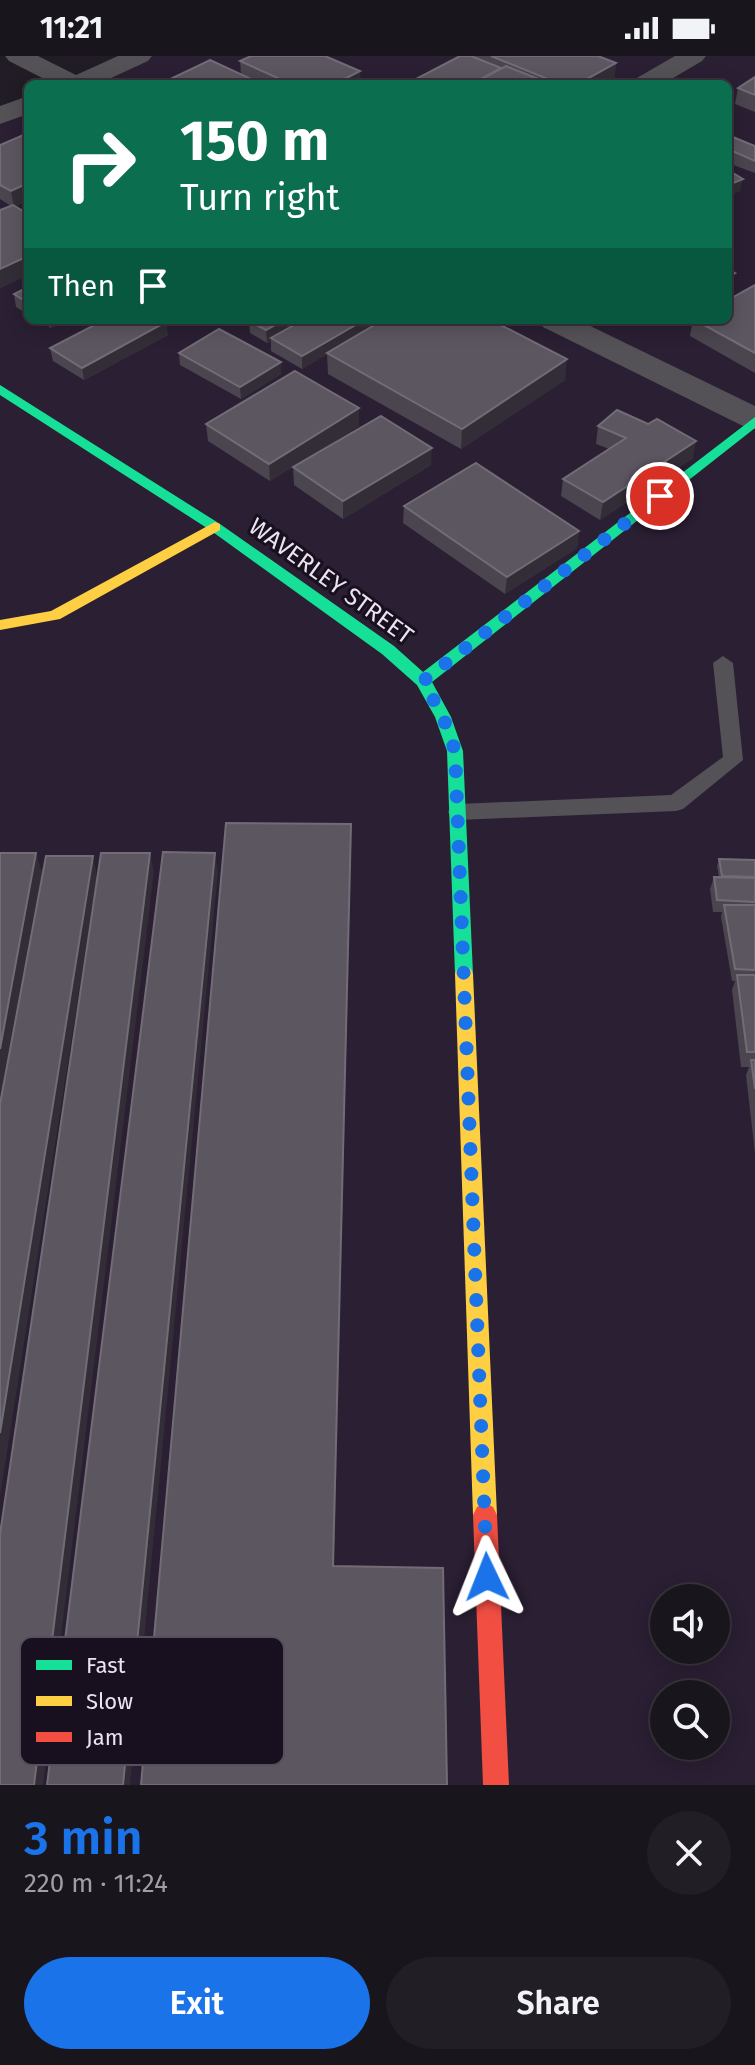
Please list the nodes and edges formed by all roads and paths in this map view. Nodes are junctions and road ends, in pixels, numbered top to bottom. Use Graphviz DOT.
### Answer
graph roads {
  1 [pos="18,56"];
  2 [pos="139,56"];
  3 [pos="693,56"];
  4 [pos="68,80"];
  5 [pos="85,80"];
  6 [pos="651,80"];
  7 [pos="24,106"];
  8 [pos="0,116"];
  9 [pos="562,324"];
  10 [pos="0,389"];
  11 [pos="755,420"];
  12 [pos="215,527"];
  13 [pos="0,625"];
  14 [pos="723,663"];
  15 [pos="423,681"];
  16 [pos="458,812"];
  17 [pos="496,1785"];
  1 -- 4 [label="street"];
  2 -- 5 [label="street"];
  3 -- 6 [label="street"];
  7 -- 8 [label="street"];
  9 -- 11 [label="street"];
  10 -- 12 [label="street, WAVERLEY STREET"];
  11 -- 15 [label="street"];
  12 -- 13 [label="street"];
  12 -- 15 [label="street, WAVERLEY STREET"];
  14 -- 16 [label="lane"];
  15 -- 16 [label="street, WAVERLEY STREET"];
  16 -- 17 [label="street, WAVERLEY STREET"];
}
